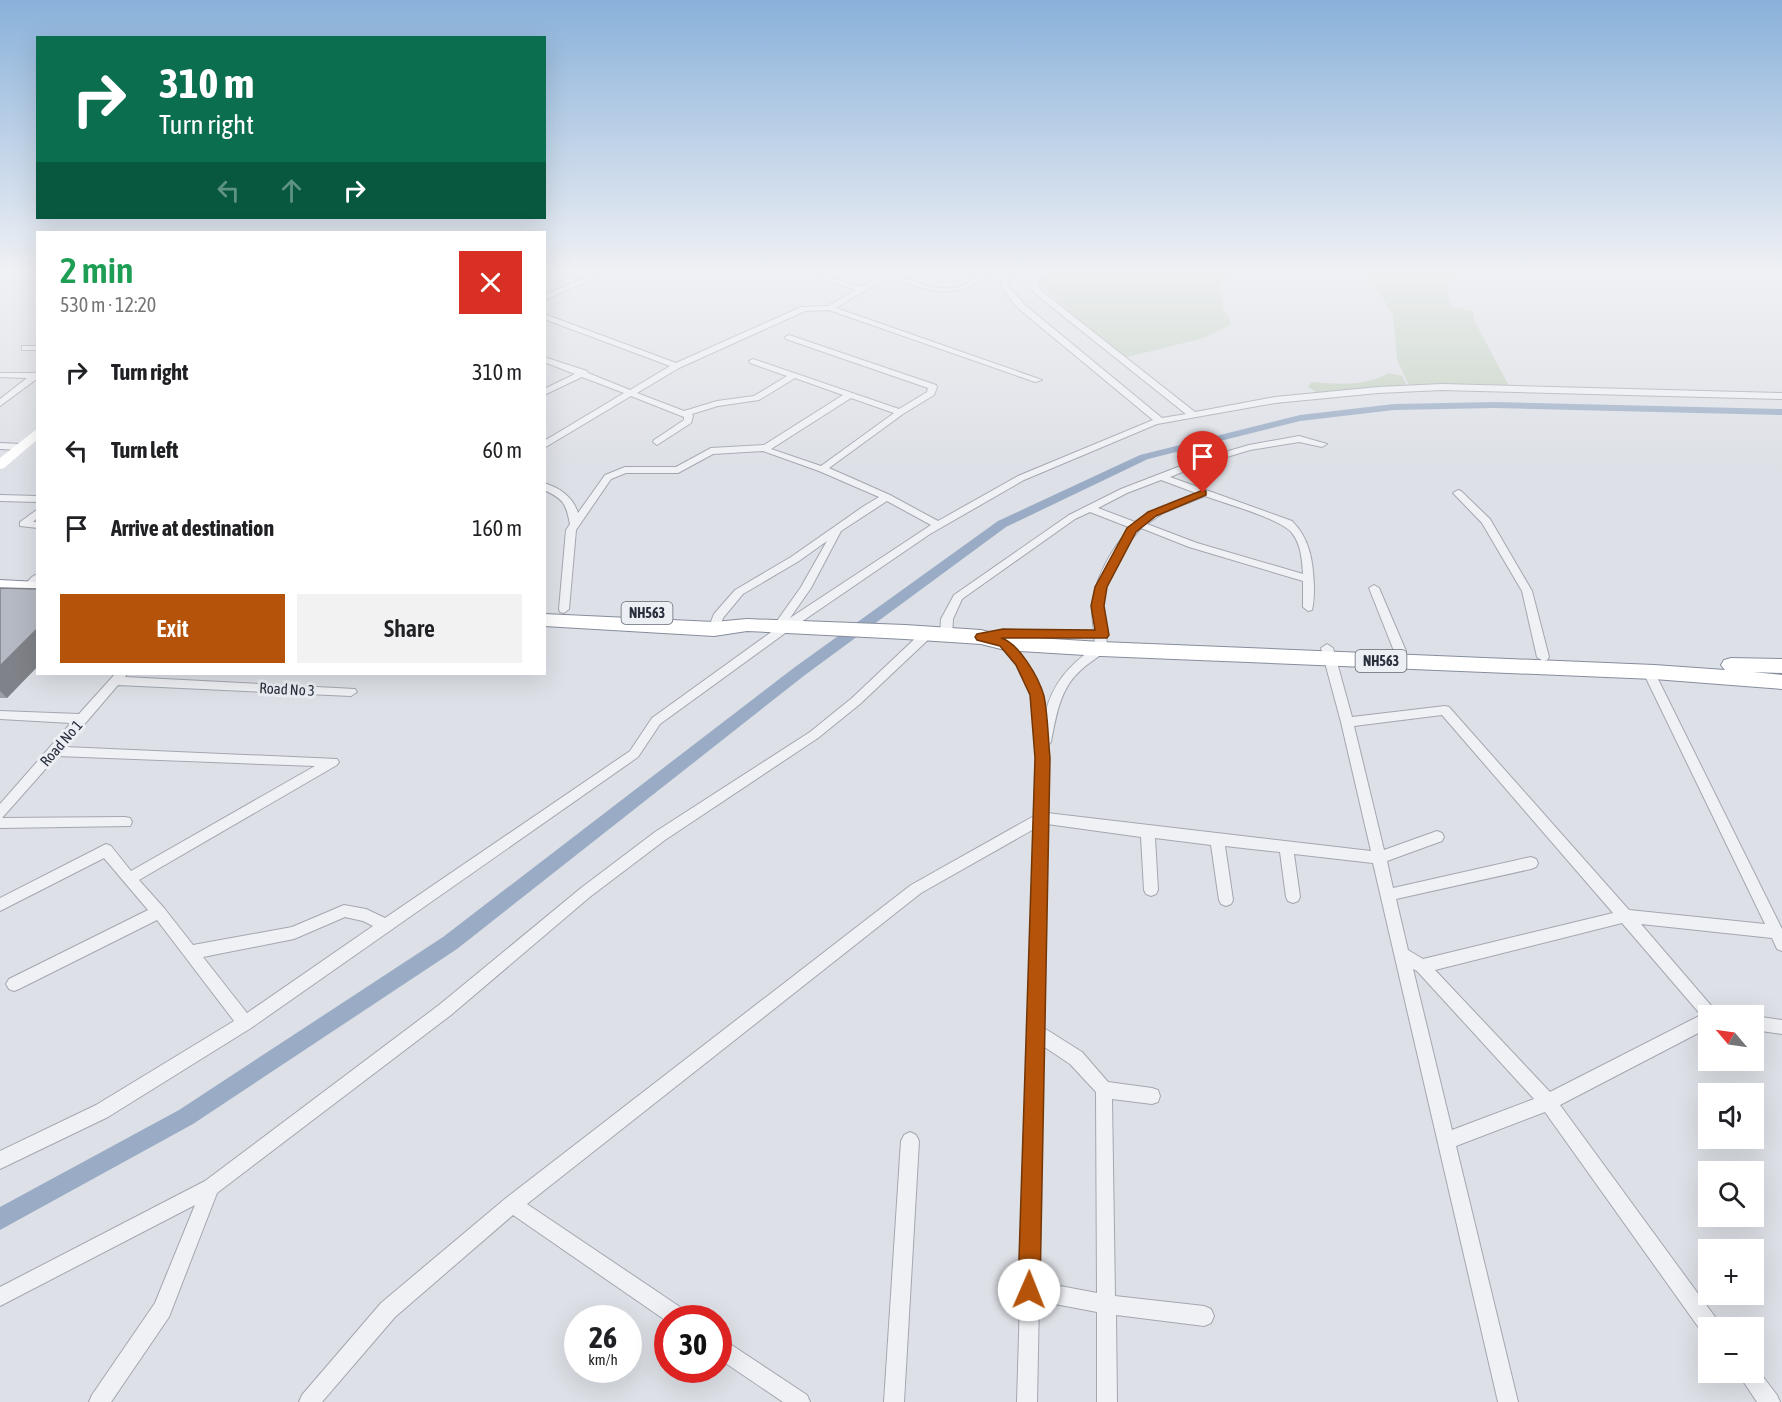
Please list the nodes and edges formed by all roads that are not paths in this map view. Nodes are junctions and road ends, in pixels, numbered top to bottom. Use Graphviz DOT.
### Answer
graph roads {
  1 [pos="601,337"];
  2 [pos="740,337"];
  3 [pos="790,337"];
  4 [pos="915,337"];
  5 [pos="1059,337"];
  6 [pos="1095,337"];
  7 [pos="25,348"];
  8 [pos="36,348"];
  9 [pos="546,360"];
  10 [pos="753,361"];
  11 [pos="676,366"];
  12 [pos="584,373"];
  13 [pos="0,375"];
  14 [pos="36,375"];
  15 [pos="794,375"];
  16 [pos="1038,380"];
  17 [pos="546,392"];
  18 [pos="630,393"];
  19 [pos="849,395"];
  20 [pos="1782,396"];
  21 [pos="0,403"];
  22 [pos="900,412"];
  23 [pos="686,413"];
  24 [pos="1193,415"];
  25 [pos="1161,422"];
  26 [pos="36,434"];
  27 [pos="657,442"];
  28 [pos="546,444"];
  29 [pos="1322,444"];
  30 [pos="0,447"];
  31 [pos="21,447"];
  32 [pos="766,448"];
  33 [pos="0,465"];
  34 [pos="822,469"];
  35 [pos="1162,477"];
  36 [pos="546,487"];
  37 [pos="1203,493"];
  38 [pos="1458,493"];
  39 [pos="887,497"];
  40 [pos="0,498"];
  41 [pos="36,499"];
  42 [pos="1090,508"];
  43 [pos="36,514"];
  44 [pos="574,523"];
  45 [pos="36,525"];
  46 [pos="938,525"];
  47 [pos="1137,525"];
  48 [pos="839,528"];
  49 [pos="1308,579"];
  50 [pos="0,586"];
  51 [pos="35,588"];
  52 [pos="1374,588"];
  53 [pos="0,596"];
  54 [pos="1308,607"];
  55 [pos="546,608"];
  56 [pos="564,609"];
  57 [pos="546,620"];
  58 [pos="716,623"];
  59 [pos="785,628"];
  60 [pos="936,635"];
  61 [pos="981,637"];
  62 [pos="1102,642"];
  63 [pos="1005,643"];
  64 [pos="1400,651"];
  65 [pos="1329,653"];
  66 [pos="1543,657"];
  67 [pos="1782,666"];
  68 [pos="1649,672"];
  69 [pos="118,677"];
  70 [pos="1782,682"];
  71 [pos="351,692"];
  72 [pos="0,716"];
  73 [pos="82,718"];
  74 [pos="1347,722"];
  75 [pos="54,751"];
  76 [pos="1042,758"];
  77 [pos="0,813"];
  78 [pos="1041,818"];
  79 [pos="125,822"];
  80 [pos="0,823"];
  81 [pos="1148,832"];
  82 [pos="1437,837"];
  83 [pos="1217,840"];
  84 [pos="1286,848"];
  85 [pos="1379,858"];
  86 [pos="1532,863"];
  87 [pos="129,879"];
  88 [pos="1152,890"];
  89 [pos="1388,895"];
  90 [pos="1293,897"];
  91 [pos="1226,900"];
  92 [pos="0,905"];
  93 [pos="159,912"];
  94 [pos="1625,916"];
  95 [pos="386,926"];
  96 [pos="1779,938"];
  97 [pos="189,952"];
  98 [pos="1402,954"];
  99 [pos="1422,966"];
  100 [pos="14,984"];
  101 [pos="1702,1005"];
  102 [pos="245,1023"];
  103 [pos="1698,1025"];
  104 [pos="1764,1025"];
  105 [pos="1782,1028"];
  106 [pos="1036,1032"];
  107 [pos="1104,1089"];
  108 [pos="1152,1096"];
  109 [pos="1548,1102"];
  110 [pos="910,1141"];
  111 [pos="1446,1141"];
  112 [pos="0,1160"];
  113 [pos="211,1187"];
  114 [pos="512,1204"];
  115 [pos="1029,1290"];
  116 [pos="0,1297"];
  117 [pos="1106,1304"];
  118 [pos="660,1305"];
  119 [pos="1204,1316"];
  120 [pos="1703,1317"];
  121 [pos="732,1356"];
  122 [pos="1755,1383"];
  123 [pos="99,1402"];
  124 [pos="309,1402"];
  125 [pos="800,1402"];
  126 [pos="894,1402"];
  127 [pos="1027,1402"];
  128 [pos="1107,1402"];
  129 [pos="1508,1402"];
  130 [pos="1770,1402"];
  1 -- 11 [label="street"];
  2 -- 11 [label="street"];
  3 -- 22 [label="street"];
  4 -- 16 [label="street"];
  5 -- 25 [label="street"];
  6 -- 24 [label="street"];
  7 -- 8 [label="street"];
  9 -- 12 [label="street"];
  10 -- 15 [label="street"];
  11 -- 18 [label="street"];
  12 -- 17 [label="street"];
  12 -- 18 [label="street"];
  13 -- 14 [label="street"];
  14 -- 21 [label="street"];
  15 -- 19 [label="street"];
  15 -- 23 [label="street"];
  18 -- 23 [label="street"];
  18 -- 28 [label="street"];
  19 -- 22 [label="street"];
  19 -- 32 [label="street"];
  20 -- 24 [label="street"];
  22 -- 34 [label="street"];
  23 -- 27 [label="street"];
  24 -- 25 [label="street"];
  25 -- 46 [label="street"];
  26 -- 31 [label="street"];
  29 -- 35 [label="street"];
  30 -- 31 [label="street"];
  31 -- 33 [label="street"];
  32 -- 34 [label="street"];
  32 -- 44 [label="street"];
  34 -- 39 [label="street"];
  35 -- 37 [label="street"];
  35 -- 42 [label="street"];
  36 -- 44 [label="street"];
  37 -- 47 [label="street"];
  37 -- 49 [label="street"];
  38 -- 66 [label="street"];
  39 -- 46 [label="street"];
  39 -- 48 [label="street"];
  40 -- 41 [label="street"];
  42 -- 47 [label="street"];
  42 -- 60 [label="street"];
  43 -- 45 [label="street"];
  44 -- 56 [label="street"];
  46 -- 59 [label="street"];
  47 -- 49 [label="street"];
  47 -- 62 [label="street"];
  48 -- 58 [label="street"];
  48 -- 59 [label="street"];
  49 -- 54 [label="street"];
  50 -- 51 [label="highway"];
  51 -- 53 [label="highway"];
  52 -- 64 [label="street"];
  55 -- 56 [label="highway, NH563"];
  56 -- 58 [label="highway, NH563"];
  57 -- 58 [label="highway, NH563"];
  58 -- 59 [label="highway, NH563"];
  59 -- 60 [label="highway, NH563"];
  59 -- 95 [label="street"];
  60 -- 61 [label="highway, NH563"];
  60 -- 113 [label="street"];
  61 -- 62 [label="highway, NH563"];
  61 -- 63 [label="highway, NH563"];
  62 -- 63 [label="highway, NH563"];
  62 -- 65 [label="highway, NH563"];
  62 -- 76 [label="street"];
  63 -- 76 [label="street"];
  64 -- 65 [label="highway, NH563"];
  64 -- 66 [label="highway, NH563"];
  65 -- 68 [label="highway, NH563"];
  65 -- 74 [label="street"];
  66 -- 67 [label="highway, NH563"];
  68 -- 70 [label="highway, NH563"];
  68 -- 96 [label="street"];
  69 -- 71 [label="street, Road No 3"];
  69 -- 73 [label="street, Road No 1"];
  72 -- 73 [label="street"];
  73 -- 75 [label="street, Road No 1"];
  74 -- 85 [label="street"];
  74 -- 94 [label="street"];
  75 -- 77 [label="street, Road No 1"];
  75 -- 87 [label="street"];
  76 -- 78 [label="street"];
  78 -- 81 [label="street"];
  78 -- 106 [label="street"];
  78 -- 114 [label="street"];
  79 -- 80 [label="street"];
  81 -- 83 [label="street"];
  81 -- 88 [label="street"];
  82 -- 85 [label="street"];
  83 -- 84 [label="street"];
  83 -- 91 [label="street"];
  84 -- 85 [label="street"];
  84 -- 90 [label="street"];
  85 -- 89 [label="street"];
  86 -- 89 [label="street"];
  87 -- 92 [label="street"];
  87 -- 93 [label="street"];
  89 -- 98 [label="street"];
  93 -- 97 [label="street"];
  93 -- 100 [label="street"];
  94 -- 96 [label="street"];
  94 -- 99 [label="street"];
  94 -- 101 [label="street"];
  95 -- 97 [label="street"];
  95 -- 102 [label="street"];
  97 -- 102 [label="street"];
  98 -- 99 [label="street"];
  98 -- 111 [label="street"];
  99 -- 109 [label="street"];
  102 -- 112 [label="street"];
  103 -- 109 [label="street"];
  104 -- 105 [label="street"];
  106 -- 107 [label="street"];
  106 -- 115 [label="street"];
  107 -- 108 [label="street"];
  107 -- 117 [label="street"];
  109 -- 111 [label="street"];
  109 -- 120 [label="street"];
  110 -- 126 [label="street"];
  111 -- 129 [label="street"];
  113 -- 116 [label="street"];
  113 -- 123 [label="street"];
  114 -- 118 [label="street"];
  114 -- 124 [label="street"];
  115 -- 117 [label="street"];
  115 -- 127 [label="street"];
  117 -- 119 [label="street"];
  117 -- 128 [label="street"];
  121 -- 125 [label="street"];
  122 -- 130 [label="street"];
}
